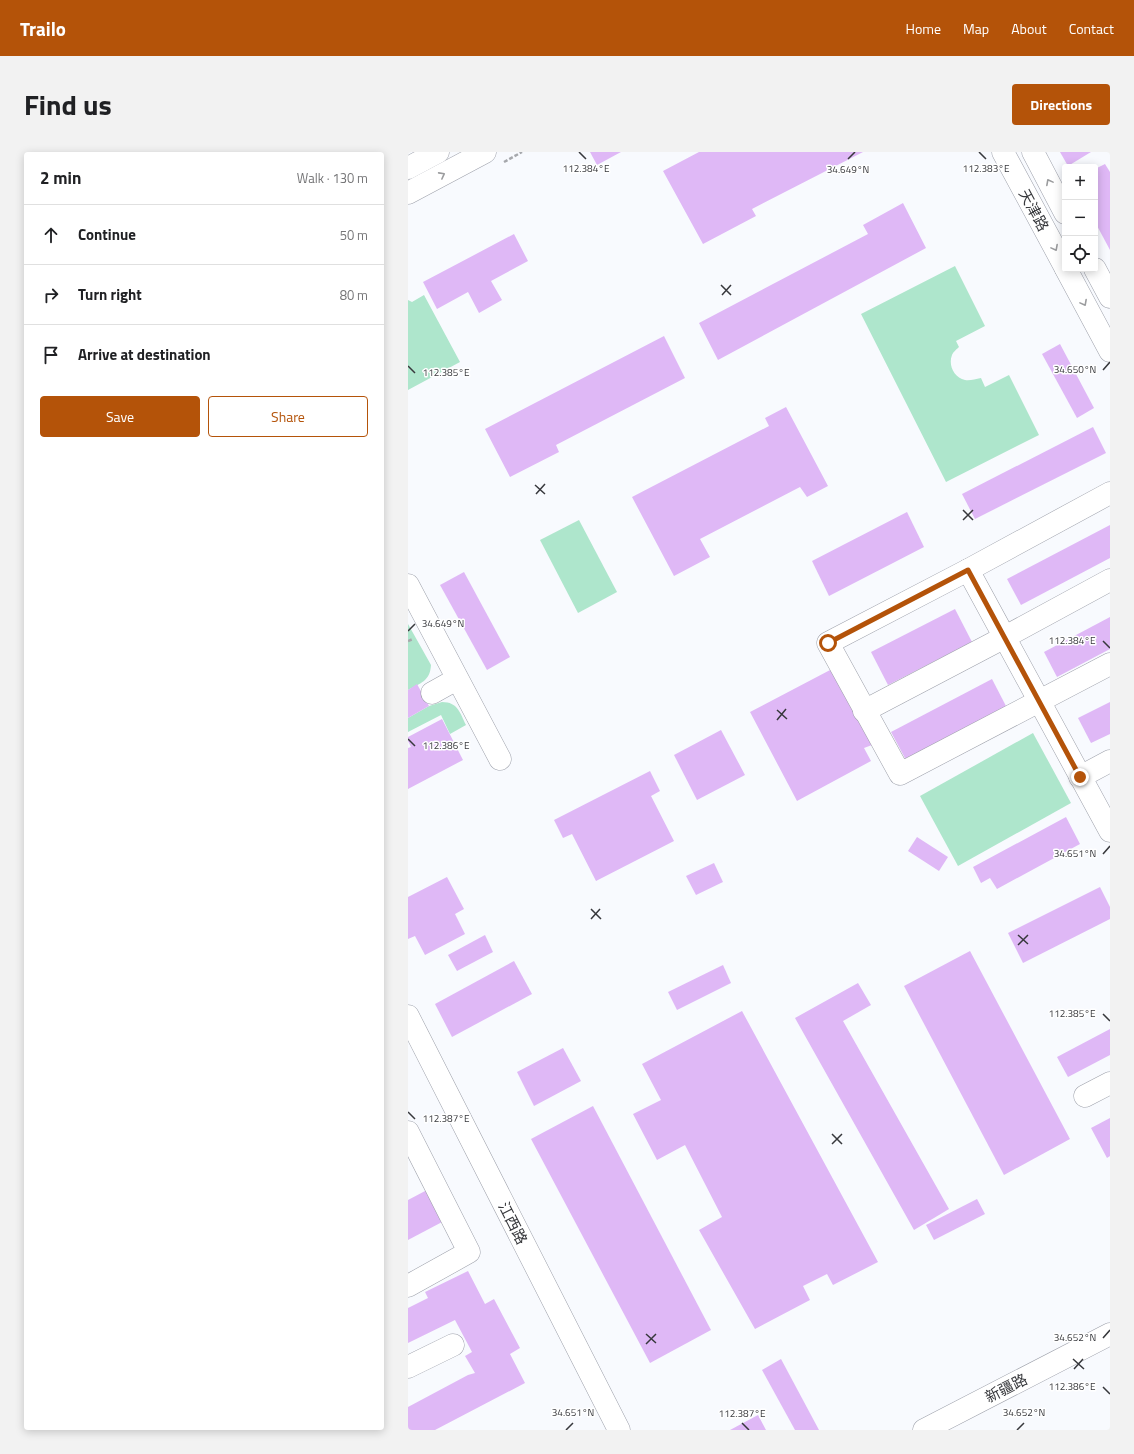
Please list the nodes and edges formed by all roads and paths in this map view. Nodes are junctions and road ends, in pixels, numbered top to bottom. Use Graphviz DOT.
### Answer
graph roads {
  1 [pos="438,152"];
  2 [pos="485,152"];
  3 [pos="1003,152"];
  4 [pos="1033,152"];
  5 [pos="408,168"];
  6 [pos="408,193"];
  7 [pos="1062,206"];
  8 [pos="1062,262"];
  9 [pos="1067,272"];
  10 [pos="1097,272"];
  11 [pos="1110,297"];
  12 [pos="1110,351"];
  13 [pos="1110,493"];
  14 [pos="968,570"];
  15 [pos="1110,580"];
  16 [pos="408,585"];
  17 [pos="1005,638"];
  18 [pos="1110,664"];
  19 [pos="457,679"];
  20 [pos="432,693"];
  21 [pos="1039,701"];
  22 [pos="864,711"];
  23 [pos="500,759"];
  24 [pos="1110,761"];
  25 [pos="1080,777"];
  26 [pos="1110,831"];
  27 [pos="408,1016"];
  28 [pos="1110,1083"];
  29 [pos="1085,1096"];
  30 [pos="408,1132"];
  31 [pos="408,1286"];
  32 [pos="1110,1334"];
  33 [pos="453,1345"];
  34 [pos="408,1367"];
  35 [pos="619,1430"];
  36 [pos="924,1430"];
  1 -- 5 [label="street"];
  6 -- 2 [label="street, one-way"];
  3 -- 8 [label="street, 天津路, one-way"];
  7 -- 4 [label="street, 天津路, one-way"];
  9 -- 12 [label="street, 天津路, one-way"];
  10 -- 11 [label="street"];
  13 -- 14 [label="street"];
  14 -- 17 [label="street"];
  14 -- 22 [label="street"];
  15 -- 17 [label="street"];
  16 -- 19 [label="street"];
  17 -- 21 [label="street"];
  17 -- 22 [label="street"];
  18 -- 21 [label="street"];
  19 -- 20 [label="street"];
  19 -- 23 [label="street"];
  21 -- 22 [label="street"];
  21 -- 25 [label="street"];
  24 -- 25 [label="street"];
  25 -- 26 [label="street"];
  27 -- 35 [label="street, 江西路"];
  28 -- 29 [label="street"];
  30 -- 31 [label="street"];
  32 -- 36 [label="street, 新疆路"];
  33 -- 34 [label="street"];
}
